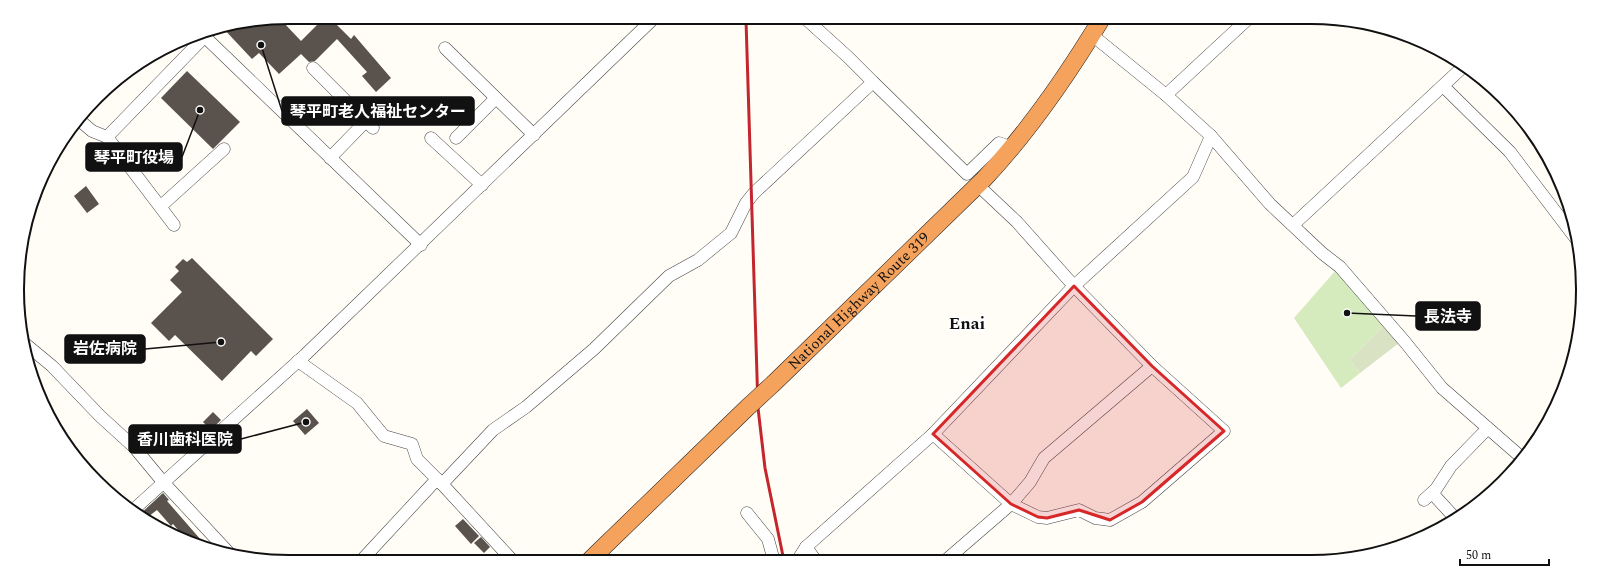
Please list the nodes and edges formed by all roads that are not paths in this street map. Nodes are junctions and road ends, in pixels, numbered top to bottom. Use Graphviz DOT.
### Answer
graph roads {
  1 [pos="648,24"];
  2 [pos="812,24"];
  3 [pos="1098,24"];
  4 [pos="1242,24"];
  5 [pos="1092,35"];
  6 [pos="203,38"];
  7 [pos="196,41"];
  8 [pos="445,48"];
  9 [pos="313,68"];
  10 [pos="1460,70"];
  11 [pos="873,82"];
  12 [pos="1443,86"];
  13 [pos="1166,95"];
  14 [pos="496,98"];
  15 [pos="83,123"];
  16 [pos="534,135"];
  17 [pos="107,136"];
  18 [pos="1211,136"];
  19 [pos="431,138"];
  20 [pos="456,138"];
  21 [pos="1013,148"];
  22 [pos="224,149"];
  23 [pos="330,158"];
  24 [pos="482,185"];
  25 [pos="983,190"];
  26 [pos="160,206"];
  27 [pos="174,225"];
  28 [pos="1293,225"];
  29 [pos="1569,228"];
  30 [pos="421,245"];
  31 [pos="1074,286"];
  32 [pos="31,348"];
  33 [pos="298,361"];
  34 [pos="1152,366"];
  35 [pos="1487,429"];
  36 [pos="933,434"];
  37 [pos="1518,455"];
  38 [pos="163,482"];
  39 [pos="440,482"];
  40 [pos="1011,504"];
  41 [pos="137,506"];
  42 [pos="747,513"];
  43 [pos="1450,514"];
  44 [pos="223,546"];
  45 [pos="806,547"];
  46 [pos="367,555"];
  47 [pos="507,555"];
  48 [pos="595,555"];
  49 [pos="771,555"];
  50 [pos="801,555"];
  51 [pos="812,555"];
  52 [pos="951,555"];
  1 -- 16 [label="street"];
  2 -- 11 [label="street"];
  3 -- 5 [label="highway, National Highway Route 319"];
  4 -- 13 [label="street"];
  5 -- 13 [label="street"];
  5 -- 21 [label="highway, National Highway Route 319"];
  6 -- 23 [label="street"];
  7 -- 17 [label="street"];
  8 -- 14 [label="street"];
  9 -- 23 [label="street"];
  10 -- 12 [label="street"];
  11 -- 21 [label="street"];
  11 -- 39 [label="street"];
  12 -- 28 [label="street"];
  12 -- 29 [label="street"];
  13 -- 18 [label="street"];
  14 -- 16 [label="street"];
  14 -- 20 [label="street"];
  15 -- 17 [label="street"];
  16 -- 24 [label="street"];
  17 -- 26 [label="street"];
  18 -- 28 [label="street"];
  18 -- 31 [label="street"];
  19 -- 24 [label="street"];
  21 -- 48 [label="highway, National Highway Route 319, bridge"];
  22 -- 26 [label="street"];
  23 -- 30 [label="street"];
  24 -- 30 [label="street"];
  25 -- 31 [label="street"];
  26 -- 27 [label="street"];
  28 -- 35 [label="street"];
  30 -- 33 [label="street"];
  31 -- 34 [label="street"];
  31 -- 36 [label="street"];
  32 -- 38 [label="street"];
  33 -- 38 [label="street"];
  33 -- 39 [label="street"];
  34 -- 40 [label="street"];
  34 -- 40 [label="street"];
  35 -- 37 [label="street"];
  35 -- 43 [label="street"];
  36 -- 40 [label="street"];
  36 -- 45 [label="street"];
  38 -- 41 [label="street"];
  38 -- 44 [label="street"];
  39 -- 46 [label="street"];
  39 -- 47 [label="street"];
  40 -- 52 [label="street"];
  42 -- 49 [label="street"];
  45 -- 50 [label="street"];
  45 -- 51 [label="street"];
}
